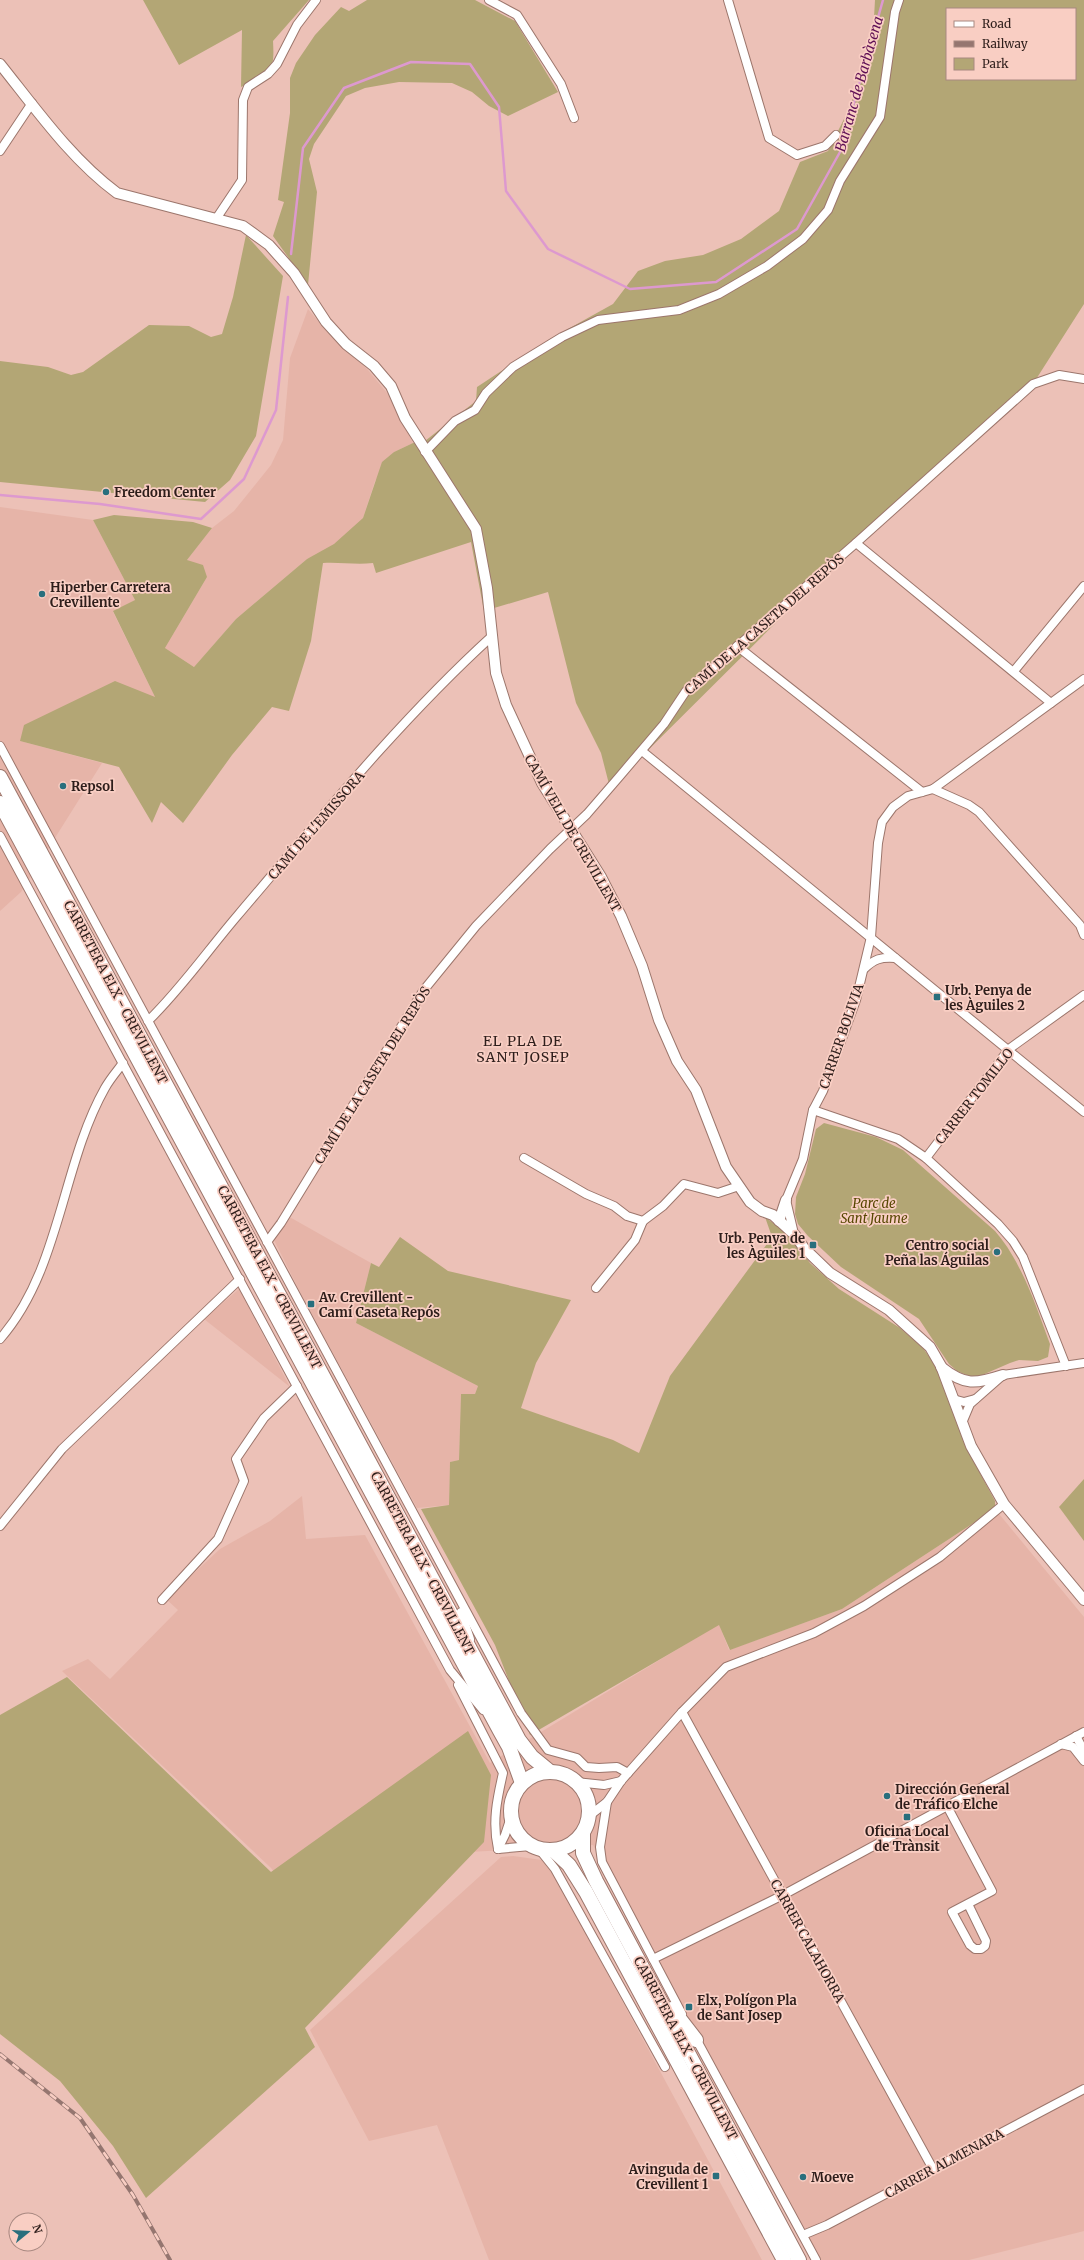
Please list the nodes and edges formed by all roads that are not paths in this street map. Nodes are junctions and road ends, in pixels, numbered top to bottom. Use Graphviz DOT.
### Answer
graph roads {
  1 [pos="316,0"];
  2 [pos="489,0"];
  3 [pos="728,0"];
  4 [pos="899,0"];
  5 [pos="0,64"];
  6 [pos="32,103"];
  7 [pos="574,118"];
  8 [pos="836,134"];
  9 [pos="0,150"];
  10 [pos="216,219"];
  11 [pos="1084,379"];
  12 [pos="425,452"];
  13 [pos="856,543"];
  14 [pos="1084,586"];
  15 [pos="492,637"];
  16 [pos="738,646"];
  17 [pos="1014,671"];
  18 [pos="1084,679"];
  19 [pos="1051,703"];
  20 [pos="0,746"];
  21 [pos="642,750"];
  22 [pos="0,777"];
  23 [pos="933,789"];
  24 [pos="922,792"];
  25 [pos="0,803"];
  26 [pos="570,829"];
  27 [pos="0,836"];
  28 [pos="1084,935"];
  29 [pos="871,937"];
  30 [pos="895,958"];
  31 [pos="863,970"];
  32 [pos="1084,995"];
  33 [pos="148,1021"];
  34 [pos="1009,1049"];
  35 [pos="123,1063"];
  36 [pos="813,1110"];
  37 [pos="1084,1112"];
  38 [pos="524,1158"];
  39 [pos="926,1158"];
  40 [pos="739,1186"];
  41 [pos="786,1200"];
  42 [pos="643,1221"];
  43 [pos="779,1221"];
  44 [pos="795,1235"];
  45 [pos="267,1242"];
  46 [pos="240,1279"];
  47 [pos="596,1288"];
  48 [pos="0,1339"];
  49 [pos="1084,1363"];
  50 [pos="941,1366"];
  51 [pos="1066,1366"];
  52 [pos="1003,1375"];
  53 [pos="965,1382"];
  54 [pos="297,1386"];
  55 [pos="952,1397"];
  56 [pos="976,1398"];
  57 [pos="962,1423"];
  58 [pos="1004,1504"];
  59 [pos="0,1526"];
  60 [pos="454,1591"];
  61 [pos="162,1600"];
  62 [pos="1084,1600"];
  63 [pos="450,1670"];
  64 [pos="482,1672"];
  65 [pos="682,1712"];
  66 [pos="500,1731"];
  67 [pos="1084,1732"];
  68 [pos="1076,1736"];
  69 [pos="1061,1744"];
  70 [pos="1084,1751"];
  71 [pos="1084,1761"];
  72 [pos="549,1771"];
  73 [pos="628,1773"];
  74 [pos="621,1781"];
  75 [pos="576,1782"];
  76 [pos="522,1783"];
  77 [pos="607,1802"];
  78 [pos="947,1806"];
  79 [pos="589,1816"];
  80 [pos="511,1817"];
  81 [pos="583,1833"];
  82 [pos="535,1848"];
  83 [pos="498,1849"];
  84 [pos="554,1851"];
  85 [pos="783,1895"];
  86 [pos="968,1904"];
  87 [pos="653,1959"];
  88 [pos="647,1977"];
  89 [pos="696,2040"];
  90 [pos="665,2067"];
  91 [pos="1084,2089"];
  92 [pos="933,2169"];
  93 [pos="803,2235"];
  94 [pos="784,2260"];
  95 [pos="799,2260"];
  96 [pos="816,2260"];
  1 -- 10 [label="street"];
  2 -- 7 [label="street"];
  3 -- 8 [label="street"];
  4 -- 12 [label="street"];
  5 -- 6 [label="street, CAMÍ VELL DE CREVILLENT"];
  6 -- 9 [label="street"];
  6 -- 10 [label="street, CAMÍ VELL DE CREVILLENT"];
  10 -- 12 [label="street, CAMÍ VELL DE CREVILLENT"];
  11 -- 13 [label="street, CAMÍ DE LA CASETA DEL REPÒS"];
  12 -- 15 [label="street, CAMÍ VELL DE CREVILLENT"];
  13 -- 16 [label="street, CAMÍ DE LA CASETA DEL REPÒS"];
  13 -- 17 [label="street"];
  14 -- 17 [label="street"];
  15 -- 26 [label="street, CAMÍ VELL DE CREVILLENT"];
  15 -- 33 [label="street, CAMÍ DE L'EMISSORA"];
  16 -- 21 [label="street, CAMÍ DE LA CASETA DEL REPÒS"];
  16 -- 24 [label="street"];
  17 -- 19 [label="street"];
  18 -- 19 [label="street"];
  19 -- 23 [label="street"];
  20 -- 33 [label="street"];
  21 -- 26 [label="street, CAMÍ DE LA CASETA DEL REPÒS"];
  21 -- 29 [label="street"];
  22 -- 64 [label="highway, CARRETERA ELX - CREVILLENT"];
  23 -- 24 [label="street, CARRER BOLIVIA"];
  23 -- 28 [label="street"];
  24 -- 29 [label="street, CARRER BOLIVIA"];
  25 -- 66 [label="highway, CARRETERA ELX - CREVILLENT"];
  26 -- 40 [label="street, CAMÍ VELL DE CREVILLENT"];
  26 -- 45 [label="street, CAMÍ DE LA CASETA DEL REPÒS"];
  27 -- 35 [label="street"];
  29 -- 30 [label="street"];
  29 -- 31 [label="street, CARRER BOLIVIA"];
  30 -- 31 [label="street"];
  30 -- 34 [label="street"];
  31 -- 36 [label="street, CARRER BOLIVIA"];
  32 -- 34 [label="street, CARRER TOMILLO"];
  33 -- 45 [label="street"];
  34 -- 37 [label="street"];
  34 -- 39 [label="street, CARRER TOMILLO"];
  35 -- 46 [label="street"];
  35 -- 48 [label="street"];
  36 -- 39 [label="street"];
  36 -- 41 [label="street, CARRER BOLIVIA"];
  38 -- 42 [label="street"];
  39 -- 51 [label="street"];
  40 -- 42 [label="street"];
  40 -- 43 [label="street, CAMÍ VELL DE CREVILLENT"];
  41 -- 43 [label="street"];
  41 -- 44 [label="street"];
  42 -- 47 [label="street"];
  43 -- 44 [label="street, CAMÍ VELL DE CREVILLENT"];
  44 -- 50 [label="street, CAMÍ VELL DE CREVILLENT"];
  45 -- 60 [label="street"];
  46 -- 54 [label="street"];
  46 -- 59 [label="street"];
  49 -- 51 [label="street"];
  50 -- 53 [label="street"];
  50 -- 55 [label="street, CAMÍ VELL DE CREVILLENT"];
  51 -- 52 [label="street"];
  52 -- 53 [label="street"];
  52 -- 56 [label="street"];
  53 -- 55 [label="street"];
  54 -- 61 [label="street"];
  54 -- 63 [label="street"];
  55 -- 56 [label="street"];
  55 -- 57 [label="street, CAMÍ VELL DE CREVILLENT"];
  56 -- 57 [label="street"];
  57 -- 58 [label="street, CAMÍ VELL DE CREVILLENT"];
  58 -- 62 [label="street, CAMÍ VELL DE CREVILLENT"];
  58 -- 65 [label="street"];
  60 -- 64 [label="street"];
  60 -- 73 [label="street"];
  63 -- 66 [label="street"];
  63 -- 83 [label="street"];
  64 -- 72 [label="highway, CARRETERA ELX - CREVILLENT"];
  65 -- 73 [label="street"];
  65 -- 85 [label="street, CARRER CALAHORRA"];
  66 -- 76 [label="highway, CARRETERA ELX - CREVILLENT"];
  67 -- 68 [label="street"];
  68 -- 69 [label="street"];
  68 -- 70 [label="street"];
  69 -- 71 [label="street"];
  69 -- 78 [label="street"];
  72 -- 75 [label="highway"];
  72 -- 76 [label="highway"];
  73 -- 74 [label="street"];
  74 -- 75 [label="street"];
  74 -- 77 [label="street"];
  75 -- 79 [label="highway"];
  76 -- 80 [label="highway"];
  77 -- 79 [label="street"];
  77 -- 87 [label="street"];
  78 -- 85 [label="street"];
  78 -- 86 [label="street"];
  79 -- 81 [label="highway"];
  80 -- 82 [label="highway"];
  80 -- 83 [label="street"];
  81 -- 84 [label="highway"];
  81 -- 88 [label="highway, CARRETERA ELX - CREVILLENT"];
  82 -- 83 [label="street"];
  82 -- 84 [label="highway"];
  82 -- 90 [label="street"];
  84 -- 94 [label="highway, CARRETERA ELX - CREVILLENT"];
  85 -- 87 [label="street"];
  85 -- 92 [label="street, CARRER CALAHORRA"];
  86 -- 86 [label="street"];
  87 -- 89 [label="street"];
  88 -- 89 [label="highway"];
  88 -- 95 [label="highway, CARRETERA ELX - CREVILLENT"];
  89 -- 93 [label="street"];
  91 -- 92 [label="street, CARRER ALMENARA"];
  92 -- 93 [label="street, CARRER ALMENARA"];
  93 -- 96 [label="street"];
}
